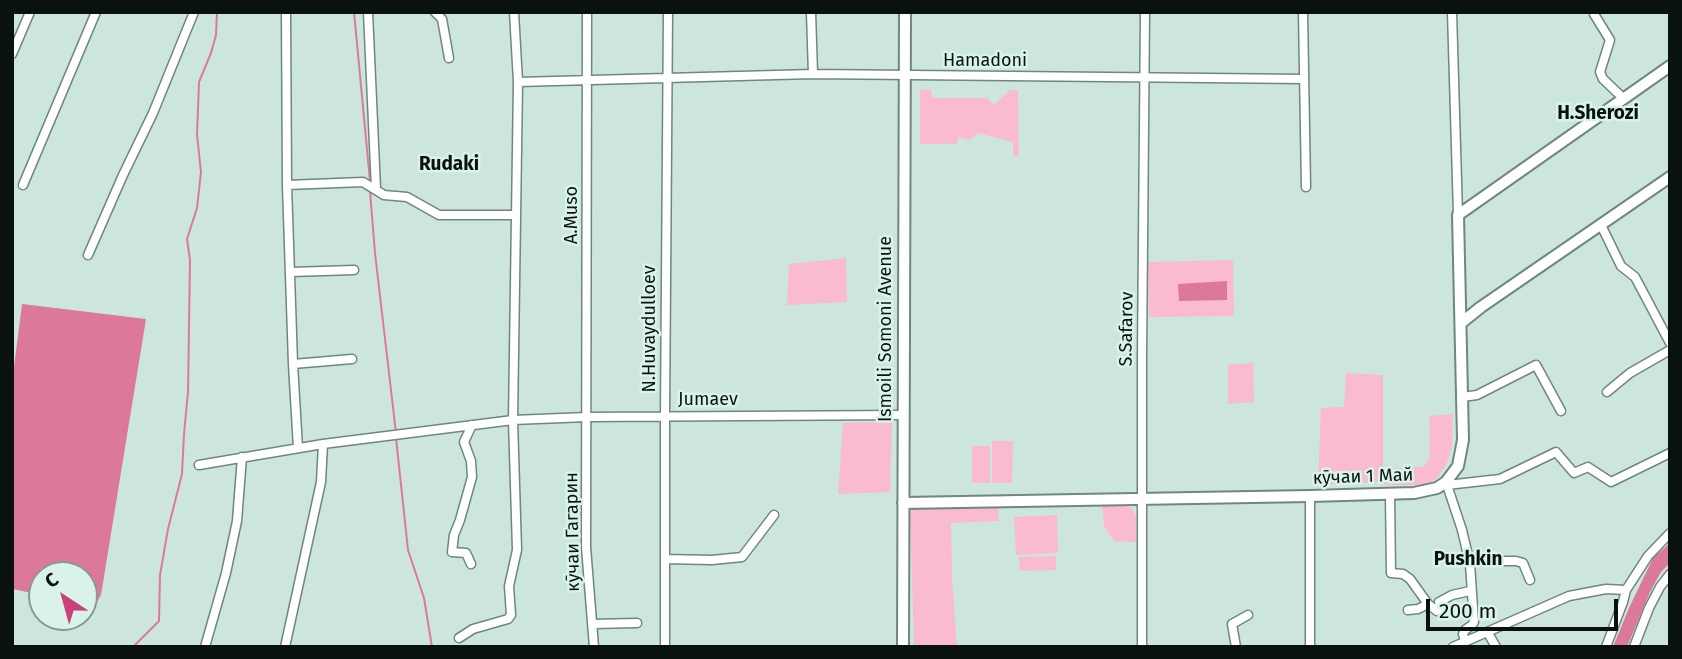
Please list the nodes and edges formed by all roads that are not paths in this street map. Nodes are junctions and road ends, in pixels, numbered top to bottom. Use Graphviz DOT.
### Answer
graph roads {
  1 [pos="30,12"];
  2 [pos="96,12"];
  3 [pos="194,12"];
  4 [pos="286,12"];
  5 [pos="368,12"];
  6 [pos="435,12"];
  7 [pos="514,12"];
  8 [pos="587,12"];
  9 [pos="668,12"];
  10 [pos="811,12"];
  11 [pos="905,12"];
  12 [pos="1145,12"];
  13 [pos="1303,12"];
  14 [pos="1452,12"];
  15 [pos="1594,14"];
  16 [pos="12,54"];
  17 [pos="449,58"];
  18 [pos="1670,66"];
  19 [pos="813,75"];
  20 [pos="905,76"];
  21 [pos="1145,77"];
  22 [pos="667,78"];
  23 [pos="1304,79"];
  24 [pos="588,80"];
  25 [pos="518,82"];
  26 [pos="1623,98"];
  27 [pos="1668,181"];
  28 [pos="23,185"];
  29 [pos="287,185"];
  30 [pos="1306,187"];
  31 [pos="376,189"];
  32 [pos="516,215"];
  33 [pos="1458,215"];
  34 [pos="1601,225"];
  35 [pos="88,255"];
  36 [pos="354,270"];
  37 [pos="291,272"];
  38 [pos="1461,323"];
  39 [pos="1670,343"];
  40 [pos="1670,350"];
  41 [pos="352,359"];
  42 [pos="293,364"];
  43 [pos="1607,392"];
  44 [pos="1462,397"];
  45 [pos="1561,411"];
  46 [pos="904,415"];
  47 [pos="665,416"];
  48 [pos="587,417"];
  49 [pos="513,420"];
  50 [pos="472,425"];
  51 [pos="323,444"];
  52 [pos="298,448"];
  53 [pos="1670,453"];
  54 [pos="242,457"];
  55 [pos="199,464"];
  56 [pos="1447,483"];
  57 [pos="1390,494"];
  58 [pos="1310,496"];
  59 [pos="1143,498"];
  60 [pos="903,503"];
  61 [pos="774,515"];
  62 [pos="1670,533"];
  63 [pos="665,559"];
  64 [pos="1469,560"];
  65 [pos="471,564"];
  66 [pos="1670,575"];
  67 [pos="1530,580"];
  68 [pos="1626,590"];
  69 [pos="1471,591"];
  70 [pos="1428,604"];
  71 [pos="1408,610"];
  72 [pos="1248,615"];
  73 [pos="637,623"];
  74 [pos="593,624"];
  75 [pos="1489,633"];
  76 [pos="459,638"];
  77 [pos="1465,641"];
  78 [pos="205,647"];
  79 [pos="285,647"];
  80 [pos="594,647"];
  81 [pos="666,647"];
  82 [pos="903,647"];
  83 [pos="1142,647"];
  84 [pos="1236,647"];
  85 [pos="1310,647"];
  86 [pos="1453,647"];
  87 [pos="1496,647"];
  88 [pos="1606,647"];
  89 [pos="1634,647"];
  1 -- 16 [label="street"];
  2 -- 28 [label="street"];
  3 -- 35 [label="street"];
  4 -- 29 [label="street"];
  5 -- 31 [label="street"];
  6 -- 17 [label="street"];
  7 -- 25 [label="street"];
  8 -- 24 [label="street, A.Muso"];
  9 -- 22 [label="street, N.Huvaydulloev"];
  10 -- 19 [label="street"];
  11 -- 20 [label="main road, Ismoili Somoni Avenue"];
  12 -- 21 [label="street, S.Safarov"];
  13 -- 23 [label="street"];
  14 -- 33 [label="street"];
  15 -- 26 [label="street"];
  18 -- 26 [label="main road"];
  19 -- 20 [label="street, Hamadoni"];
  19 -- 22 [label="street, Hamadoni"];
  20 -- 21 [label="street, Hamadoni"];
  20 -- 46 [label="main road, Ismoili Somoni Avenue"];
  21 -- 23 [label="street, Hamadoni"];
  21 -- 59 [label="street, S.Safarov"];
  22 -- 24 [label="street, Hamadoni"];
  22 -- 47 [label="street, N.Huvaydulloev"];
  23 -- 30 [label="street"];
  24 -- 25 [label="street, Hamadoni"];
  24 -- 48 [label="street, A.Muso"];
  25 -- 32 [label="street"];
  26 -- 33 [label="main road"];
  27 -- 34 [label="main road"];
  29 -- 31 [label="street"];
  29 -- 37 [label="street"];
  31 -- 32 [label="street"];
  32 -- 49 [label="street"];
  33 -- 38 [label="main road"];
  34 -- 38 [label="main road"];
  34 -- 39 [label="street"];
  36 -- 37 [label="street"];
  37 -- 42 [label="street"];
  38 -- 44 [label="main road"];
  40 -- 43 [label="street"];
  41 -- 42 [label="street"];
  42 -- 52 [label="street"];
  44 -- 45 [label="street"];
  44 -- 56 [label="main road"];
  46 -- 47 [label="street, Jumaev"];
  46 -- 60 [label="main road, Ismoili Somoni Avenue"];
  47 -- 48 [label="street, Jumaev"];
  47 -- 63 [label="street, N.Huvaydulloev"];
  48 -- 49 [label="street, Jumaev"];
  48 -- 74 [label="street, кӯчаи Гагарин"];
  49 -- 50 [label="street, Jumaev"];
  49 -- 76 [label="street"];
  50 -- 51 [label="street, Jumaev"];
  50 -- 65 [label="street"];
  51 -- 52 [label="street, Jumaev"];
  51 -- 79 [label="street"];
  52 -- 54 [label="street, Jumaev"];
  53 -- 56 [label="street"];
  54 -- 55 [label="street, Jumaev"];
  54 -- 78 [label="street"];
  56 -- 57 [label="main road, кӯчаи 1 Май"];
  56 -- 64 [label="street"];
  57 -- 58 [label="main road, кӯчаи 1 Май"];
  57 -- 70 [label="street"];
  58 -- 59 [label="main road, кӯчаи 1 Май"];
  58 -- 85 [label="street"];
  59 -- 60 [label="main road, кӯчаи 1 Май"];
  59 -- 83 [label="street, S.Safarov"];
  60 -- 82 [label="main road, Ismoili Somoni Avenue"];
  61 -- 63 [label="street"];
  62 -- 68 [label="street"];
  63 -- 81 [label="street, N.Huvaydulloev"];
  64 -- 67 [label="street"];
  64 -- 69 [label="street"];
  66 -- 89 [label="street"];
  68 -- 75 [label="street"];
  68 -- 88 [label="street"];
  69 -- 70 [label="street"];
  69 -- 77 [label="street"];
  70 -- 71 [label="street"];
  72 -- 84 [label="street"];
  73 -- 74 [label="street"];
  74 -- 80 [label="street, кӯчаи Гагарин"];
  75 -- 77 [label="street"];
  75 -- 87 [label="street"];
  77 -- 86 [label="street"];
}
